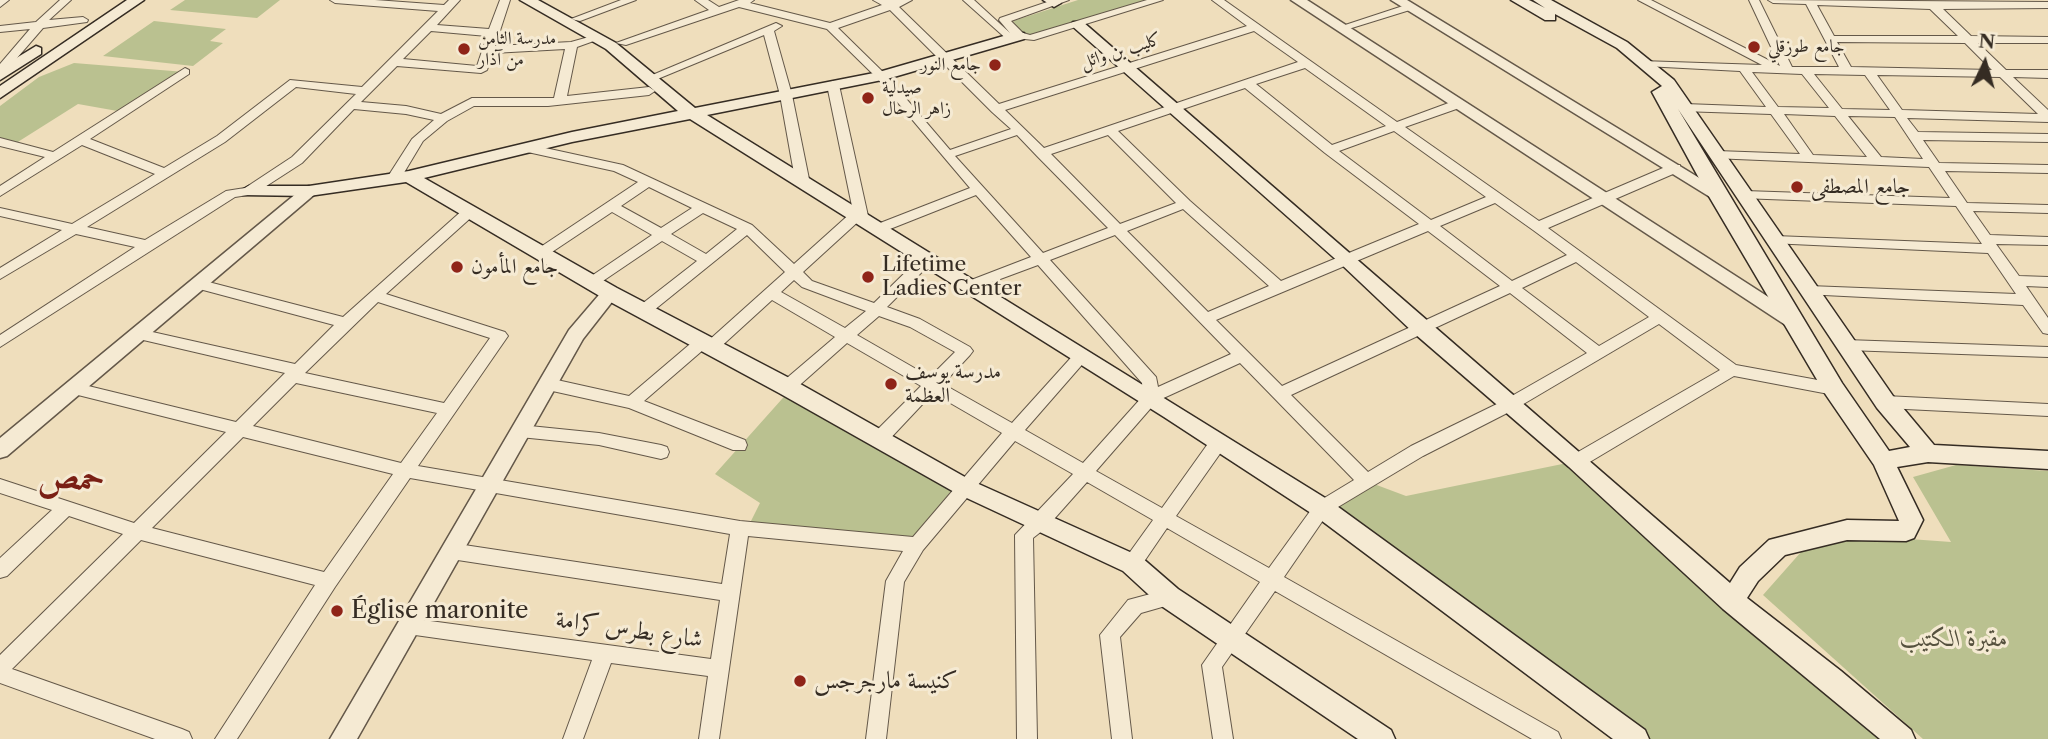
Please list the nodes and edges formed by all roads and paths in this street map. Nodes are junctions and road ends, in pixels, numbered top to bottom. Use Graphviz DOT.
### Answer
graph roads {
  1 [pos="4,0"];
  2 [pos="66,0"];
  3 [pos="114,0"];
  4 [pos="137,0"];
  5 [pos="335,0"];
  6 [pos="505,0"];
  7 [pos="527,0"];
  8 [pos="537,0"];
  9 [pos="631,0"];
  10 [pos="700,0"];
  11 [pos="907,0"];
  12 [pos="968,0"];
  13 [pos="1158,0"];
  14 [pos="1217,0"];
  15 [pos="1298,0"];
  16 [pos="1518,0"];
  17 [pos="1540,0"];
  18 [pos="1754,0"];
  19 [pos="1773,0"];
  20 [pos="1056,1"];
  21 [pos="1648,1"];
  22 [pos="1810,1"];
  23 [pos="397,2"];
  24 [pos="745,2"];
  25 [pos="885,3"];
  26 [pos="1404,3"];
  27 [pos="1930,3"];
  28 [pos="2031,3"];
  29 [pos="0,4"];
  30 [pos="452,5"];
  31 [pos="2048,5"];
  32 [pos="718,11"];
  33 [pos="2048,16"];
  34 [pos="576,19"];
  35 [pos="797,19"];
  36 [pos="83,20"];
  37 [pos="40,23"];
  38 [pos="1078,25"];
  39 [pos="428,27"];
  40 [pos="831,27"];
  41 [pos="1256,27"];
  42 [pos="768,28"];
  43 [pos="0,29"];
  44 [pos="1342,29"];
  45 [pos="492,33"];
  46 [pos="596,37"];
  47 [pos="1014,38"];
  48 [pos="1832,39"];
  49 [pos="1968,40"];
  50 [pos="2048,40"];
  51 [pos="622,43"];
  52 [pos="572,45"];
  53 [pos="487,50"];
  54 [pos="944,58"];
  55 [pos="396,62"];
  56 [pos="1307,63"];
  57 [pos="1645,63"];
  58 [pos="1743,67"];
  59 [pos="1127,68"];
  60 [pos="1782,69"];
  61 [pos="1805,70"];
  62 [pos="1868,70"];
  63 [pos="1847,71"];
  64 [pos="185,72"];
  65 [pos="0,73"];
  66 [pos="2001,73"];
  67 [pos="2048,74"];
  68 [pos="881,76"];
  69 [pos="652,84"];
  70 [pos="1248,84"];
  71 [pos="833,85"];
  72 [pos="365,91"];
  73 [pos="0,93"];
  74 [pos="786,95"];
  75 [pos="560,99"];
  76 [pos="1458,104"];
  77 [pos="352,105"];
  78 [pos="1175,107"];
  79 [pos="996,108"];
  80 [pos="1685,108"];
  81 [pos="1776,111"];
  82 [pos="695,112"];
  83 [pos="1840,113"];
  84 [pos="1899,113"];
  85 [pos="443,118"];
  86 [pos="2048,118"];
  87 [pos="631,125"];
  88 [pos="1395,128"];
  89 [pos="1110,130"];
  90 [pos="1018,131"];
  91 [pos="1915,136"];
  92 [pos="2048,138"];
  93 [pos="80,140"];
  94 [pos="0,142"];
  95 [pos="527,148"];
  96 [pos="1330,150"];
  97 [pos="1042,153"];
  98 [pos="947,155"];
  99 [pos="1717,155"];
  100 [pos="55,156"];
  101 [pos="1810,159"];
  102 [pos="1878,162"];
  103 [pos="1935,165"];
  104 [pos="1675,168"];
  105 [pos="2048,170"];
  106 [pos="165,173"];
  107 [pos="402,177"];
  108 [pos="802,179"];
  109 [pos="648,182"];
  110 [pos="978,190"];
  111 [pos="249,191"];
  112 [pos="309,191"];
  113 [pos="0,192"];
  114 [pos="1716,193"];
  115 [pos="1745,195"];
  116 [pos="1495,198"];
  117 [pos="1604,199"];
  118 [pos="1185,204"];
  119 [pos="1962,204"];
  120 [pos="611,206"];
  121 [pos="702,207"];
  122 [pos="2048,209"];
  123 [pos="470,211"];
  124 [pos="0,212"];
  125 [pos="866,219"];
  126 [pos="1431,224"];
  127 [pos="77,227"];
  128 [pos="1538,227"];
  129 [pos="747,228"];
  130 [pos="1116,231"];
  131 [pos="661,235"];
  132 [pos="1775,240"];
  133 [pos="2048,240"];
  134 [pos="147,244"];
  135 [pos="1990,244"];
  136 [pos="541,253"];
  137 [pos="1576,257"];
  138 [pos="928,258"];
  139 [pos="1040,259"];
  140 [pos="1348,260"];
  141 [pos="708,261"];
  142 [pos="0,274"];
  143 [pos="794,275"];
  144 [pos="2015,281"];
  145 [pos="2048,282"];
  146 [pos="197,284"];
  147 [pos="971,285"];
  148 [pos="1511,286"];
  149 [pos="601,287"];
  150 [pos="1281,289"];
  151 [pos="1810,291"];
  152 [pos="774,294"];
  153 [pos="375,296"];
  154 [pos="2036,304"];
  155 [pos="643,311"];
  156 [pos="875,311"];
  157 [pos="1660,317"];
  158 [pos="1207,318"];
  159 [pos="1794,322"];
  160 [pos="345,323"];
  161 [pos="1422,328"];
  162 [pos="2048,329"];
  163 [pos="139,334"];
  164 [pos="846,334"];
  165 [pos="0,342"];
  166 [pos="706,345"];
  167 [pos="1846,345"];
  168 [pos="1598,352"];
  169 [pos="2048,352"];
  170 [pos="1082,355"];
  171 [pos="1241,356"];
  172 [pos="1732,370"];
  173 [pos="294,373"];
  174 [pos="935,383"];
  175 [pos="548,384"];
  176 [pos="788,387"];
  177 [pos="1834,388"];
  178 [pos="76,389"];
  179 [pos="1279,394"];
  180 [pos="1150,397"];
  181 [pos="632,402"];
  182 [pos="1885,402"];
  183 [pos="1509,405"];
  184 [pos="449,410"];
  185 [pos="2048,410"];
  186 [pos="236,430"];
  187 [pos="1016,430"];
  188 [pos="520,432"];
  189 [pos="879,439"];
  190 [pos="1219,443"];
  191 [pos="739,445"];
  192 [pos="0,450"];
  193 [pos="661,452"];
  194 [pos="1927,453"];
  195 [pos="2048,460"];
  196 [pos="1577,461"];
  197 [pos="1883,461"];
  198 [pos="1084,469"];
  199 [pos="407,471"];
  200 [pos="1366,481"];
  201 [pos="489,485"];
  202 [pos="0,486"];
  203 [pos="964,487"];
  204 [pos="67,507"];
  205 [pos="1322,508"];
  206 [pos="1166,516"];
  207 [pos="1041,522"];
  208 [pos="740,528"];
  209 [pos="136,531"];
  210 [pos="917,545"];
  211 [pos="451,551"];
  212 [pos="1132,564"];
  213 [pos="0,570"];
  214 [pos="1272,578"];
  215 [pos="328,581"];
  216 [pos="730,593"];
  217 [pos="1169,597"];
  218 [pos="1732,601"];
  219 [pos="408,626"];
  220 [pos="1233,637"];
  221 [pos="605,653"];
  222 [pos="0,668"];
  223 [pos="719,669"];
  224 [pos="0,674"];
  225 [pos="144,734"];
  226 [pos="182,739"];
  227 [pos="225,739"];
  228 [pos="343,739"];
  229 [pos="573,739"];
  230 [pos="709,739"];
  231 [pos="876,739"];
  232 [pos="1027,739"];
  233 [pos="1122,739"];
  234 [pos="1223,739"];
  235 [pos="1381,739"];
  236 [pos="1551,739"];
  237 [pos="1635,739"];
  238 [pos="1901,739"];
  1 -- 29 [label="street"];
  2 -- 37 [label="street"];
  3 -- 36 [label="main road"];
  4 -- 73 [label="main road"];
  5 -- 23 [label="street"];
  6 -- 45 [label="street"];
  7 -- 46 [label="main road"];
  8 -- 34 [label="main road"];
  9 -- 34 [label="street"];
  10 -- 32 [label="street"];
  11 -- 25 [label="street"];
  12 -- 47 [label="street"];
  13 -- 38 [label="street"];
  14 -- 41 [label="street"];
  15 -- 44 [label="street"];
  16 -- 114 [label="main road"];
  17 -- 57 [label="main road"];
  18 -- 60 [label="street"];
  19 -- 22 [label="street"];
  20 -- 47 [label="street"];
  21 -- 60 [label="street"];
  22 -- 27 [label="street"];
  22 -- 48 [label="street"];
  23 -- 30 [label="street"];
  24 -- 32 [label="street"];
  24 -- 35 [label="street"];
  25 -- 40 [label="street"];
  25 -- 54 [label="street"];
  26 -- 44 [label="street"];
  26 -- 104 [label="street"];
  27 -- 28 [label="street"];
  27 -- 49 [label="street"];
  28 -- 31 [label="street"];
  28 -- 33 [label="street"];
  30 -- 39 [label="street"];
  32 -- 51 [label="street"];
  34 -- 51 [label="main road"];
  35 -- 40 [label="street"];
  35 -- 42 [label="street"];
  36 -- 37 [label="street"];
  36 -- 65 [label="main road"];
  37 -- 43 [label="street"];
  37 -- 65 [label="street"];
  38 -- 47 [label="street"];
  38 -- 59 [label="main road"];
  39 -- 45 [label="street"];
  39 -- 55 [label="street"];
  40 -- 68 [label="street"];
  41 -- 56 [label="street"];
  41 -- 59 [label="street, كليب بن وائل"];
  42 -- 69 [label="street"];
  42 -- 74 [label="street"];
  44 -- 76 [label="street"];
  45 -- 53 [label="street"];
  46 -- 52 [label="street"];
  46 -- 69 [label="main road"];
  47 -- 54 [label="main road"];
  48 -- 49 [label="street"];
  48 -- 63 [label="street"];
  49 -- 50 [label="street"];
  49 -- 66 [label="street"];
  51 -- 69 [label="main road"];
  52 -- 53 [label="street"];
  52 -- 75 [label="street"];
  53 -- 55 [label="street"];
  54 -- 68 [label="main road"];
  54 -- 79 [label="street"];
  55 -- 72 [label="street"];
  56 -- 70 [label="street"];
  56 -- 88 [label="street"];
  57 -- 58 [label="street"];
  57 -- 80 [label="main road"];
  58 -- 60 [label="street"];
  58 -- 81 [label="street"];
  59 -- 78 [label="main road"];
  59 -- 79 [label="street, كليب بن وائل"];
  60 -- 61 [label="street"];
  61 -- 63 [label="street"];
  61 -- 83 [label="street"];
  62 -- 63 [label="street"];
  62 -- 66 [label="street"];
  62 -- 84 [label="street"];
  64 -- 93 [label="street"];
  66 -- 67 [label="street"];
  66 -- 86 [label="street"];
  68 -- 71 [label="main road"];
  68 -- 98 [label="street"];
  69 -- 75 [label="street"];
  69 -- 82 [label="main road"];
  69 -- 87 [label="main road"];
  70 -- 78 [label="street"];
  70 -- 96 [label="street"];
  71 -- 74 [label="main road"];
  71 -- 125 [label="street"];
  72 -- 77 [label="street"];
  72 -- 106 [label="street"];
  74 -- 82 [label="main road"];
  74 -- 108 [label="street"];
  75 -- 85 [label="street"];
  76 -- 88 [label="street"];
  76 -- 117 [label="street"];
  77 -- 85 [label="street"];
  77 -- 111 [label="street"];
  78 -- 89 [label="street"];
  78 -- 140 [label="main road"];
  79 -- 90 [label="street"];
  80 -- 81 [label="street"];
  80 -- 99 [label="main road"];
  81 -- 83 [label="street"];
  81 -- 101 [label="street"];
  82 -- 87 [label="main road"];
  82 -- 108 [label="main road"];
  83 -- 84 [label="street"];
  83 -- 102 [label="street"];
  84 -- 86 [label="street"];
  84 -- 91 [label="street"];
  85 -- 107 [label="street"];
  87 -- 95 [label="main road"];
  88 -- 96 [label="street"];
  88 -- 116 [label="street"];
  89 -- 97 [label="street"];
  89 -- 118 [label="street"];
  90 -- 97 [label="street"];
  90 -- 98 [label="street"];
  91 -- 92 [label="street"];
  91 -- 103 [label="street"];
  93 -- 100 [label="street"];
  93 -- 106 [label="street"];
  94 -- 100 [label="street"];
  95 -- 107 [label="main road"];
  95 -- 109 [label="street"];
  96 -- 126 [label="street"];
  97 -- 130 [label="street"];
  98 -- 110 [label="street"];
  99 -- 101 [label="street"];
  99 -- 115 [label="main road"];
  100 -- 113 [label="street"];
  101 -- 102 [label="street"];
  102 -- 103 [label="street"];
  103 -- 105 [label="street"];
  103 -- 119 [label="street"];
  104 -- 114 [label="street"];
  104 -- 117 [label="street"];
  106 -- 127 [label="street"];
  107 -- 112 [label="main road"];
  107 -- 123 [label="main road"];
  108 -- 125 [label="main road"];
  109 -- 120 [label="street"];
  109 -- 121 [label="street"];
  110 -- 125 [label="street"];
  110 -- 139 [label="street"];
  111 -- 112 [label="main road"];
  111 -- 134 [label="street"];
  112 -- 146 [label="street"];
  114 -- 159 [label="main road"];
  115 -- 119 [label="street"];
  115 -- 132 [label="main road"];
  116 -- 126 [label="street"];
  116 -- 128 [label="street"];
  117 -- 128 [label="street"];
  117 -- 159 [label="street"];
  118 -- 130 [label="street"];
  118 -- 150 [label="street"];
  119 -- 122 [label="street"];
  119 -- 135 [label="street"];
  120 -- 131 [label="street"];
  120 -- 136 [label="street"];
  121 -- 129 [label="street"];
  121 -- 131 [label="street"];
  123 -- 136 [label="main road"];
  123 -- 153 [label="street"];
  124 -- 127 [label="street"];
  125 -- 138 [label="main road"];
  125 -- 143 [label="street"];
  126 -- 140 [label="street"];
  126 -- 148 [label="street"];
  127 -- 134 [label="street"];
  127 -- 142 [label="street"];
  128 -- 137 [label="street"];
  129 -- 141 [label="street"];
  129 -- 143 [label="street"];
  130 -- 139 [label="street"];
  130 -- 158 [label="street"];
  131 -- 141 [label="street"];
  131 -- 149 [label="street"];
  132 -- 135 [label="street"];
  132 -- 151 [label="main road"];
  133 -- 135 [label="street"];
  134 -- 165 [label="street"];
  135 -- 144 [label="street"];
  136 -- 149 [label="main road"];
  137 -- 148 [label="street"];
  137 -- 157 [label="street"];
  138 -- 147 [label="main road"];
  138 -- 156 [label="street"];
  139 -- 147 [label="street"];
  139 -- 180 [label="street"];
  140 -- 150 [label="street"];
  140 -- 161 [label="main road"];
  141 -- 155 [label="street"];
  143 -- 152 [label="street"];
  143 -- 156 [label="street"];
  144 -- 145 [label="street"];
  144 -- 154 [label="street"];
  146 -- 160 [label="street"];
  146 -- 163 [label="street"];
  147 -- 170 [label="main road"];
  148 -- 161 [label="street"];
  148 -- 168 [label="street"];
  149 -- 155 [label="main road"];
  149 -- 175 [label="street"];
  150 -- 158 [label="street"];
  151 -- 154 [label="street"];
  151 -- 167 [label="main road"];
  152 -- 164 [label="street"];
  152 -- 166 [label="street"];
  153 -- 160 [label="street"];
  153 -- 184 [label="street"];
  154 -- 162 [label="street"];
  155 -- 166 [label="main road"];
  156 -- 164 [label="street"];
  156 -- 174 [label="street"];
  157 -- 168 [label="street"];
  157 -- 172 [label="street"];
  158 -- 171 [label="street"];
  159 -- 177 [label="main road"];
  160 -- 173 [label="street"];
  161 -- 179 [label="street"];
  161 -- 183 [label="main road"];
  163 -- 173 [label="street"];
  163 -- 178 [label="street"];
  164 -- 174 [label="street"];
  164 -- 176 [label="street"];
  166 -- 176 [label="main road"];
  166 -- 181 [label="street"];
  167 -- 169 [label="street"];
  167 -- 182 [label="main road"];
  168 -- 183 [label="street"];
  170 -- 180 [label="main road"];
  170 -- 187 [label="street"];
  171 -- 179 [label="street"];
  171 -- 180 [label="street"];
  172 -- 177 [label="street"];
  172 -- 196 [label="street"];
  173 -- 184 [label="street"];
  173 -- 186 [label="street"];
  174 -- 187 [label="street"];
  174 -- 189 [label="street"];
  175 -- 181 [label="street"];
  175 -- 188 [label="street"];
  176 -- 189 [label="main road"];
  177 -- 197 [label="main road"];
  178 -- 186 [label="street"];
  178 -- 192 [label="street"];
  179 -- 200 [label="street"];
  180 -- 190 [label="main road"];
  180 -- 198 [label="street"];
  181 -- 191 [label="street"];
  182 -- 185 [label="street"];
  182 -- 194 [label="main road"];
  183 -- 196 [label="main road"];
  183 -- 200 [label="street"];
  184 -- 199 [label="street"];
  186 -- 199 [label="street"];
  186 -- 209 [label="street"];
  187 -- 198 [label="street"];
  187 -- 203 [label="street"];
  188 -- 193 [label="street"];
  188 -- 201 [label="street"];
  189 -- 203 [label="main road"];
  190 -- 205 [label="main road"];
  190 -- 206 [label="street"];
  194 -- 195 [label="main road"];
  194 -- 197 [label="main road"];
  196 -- 218 [label="main road"];
  197 -- 218 [label="main road"];
  198 -- 206 [label="street"];
  198 -- 207 [label="street"];
  199 -- 201 [label="street"];
  199 -- 215 [label="street"];
  200 -- 205 [label="street"];
  201 -- 208 [label="street"];
  201 -- 211 [label="street"];
  202 -- 204 [label="street"];
  203 -- 207 [label="main road"];
  203 -- 210 [label="street"];
  204 -- 209 [label="street"];
  204 -- 213 [label="street"];
  205 -- 214 [label="street"];
  205 -- 237 [label="main road"];
  206 -- 212 [label="street"];
  206 -- 214 [label="street"];
  207 -- 212 [label="main road"];
  207 -- 232 [label="street"];
  208 -- 210 [label="street"];
  208 -- 216 [label="street"];
  209 -- 215 [label="street"];
  209 -- 222 [label="street"];
  210 -- 231 [label="street"];
  211 -- 216 [label="street"];
  211 -- 219 [label="street"];
  212 -- 217 [label="main road"];
  214 -- 220 [label="street"];
  214 -- 236 [label="street"];
  215 -- 227 [label="street"];
  216 -- 223 [label="street"];
  217 -- 220 [label="main road"];
  217 -- 233 [label="street"];
  218 -- 238 [label="main road"];
  219 -- 221 [label="street, شارع بطرس كرامة"];
  219 -- 228 [label="street"];
  220 -- 234 [label="street"];
  220 -- 235 [label="main road"];
  221 -- 223 [label="street, شارع بطرس كرامة"];
  221 -- 229 [label="street"];
  223 -- 230 [label="street"];
  224 -- 225 [label="street"];
  225 -- 226 [label="street"];
}
